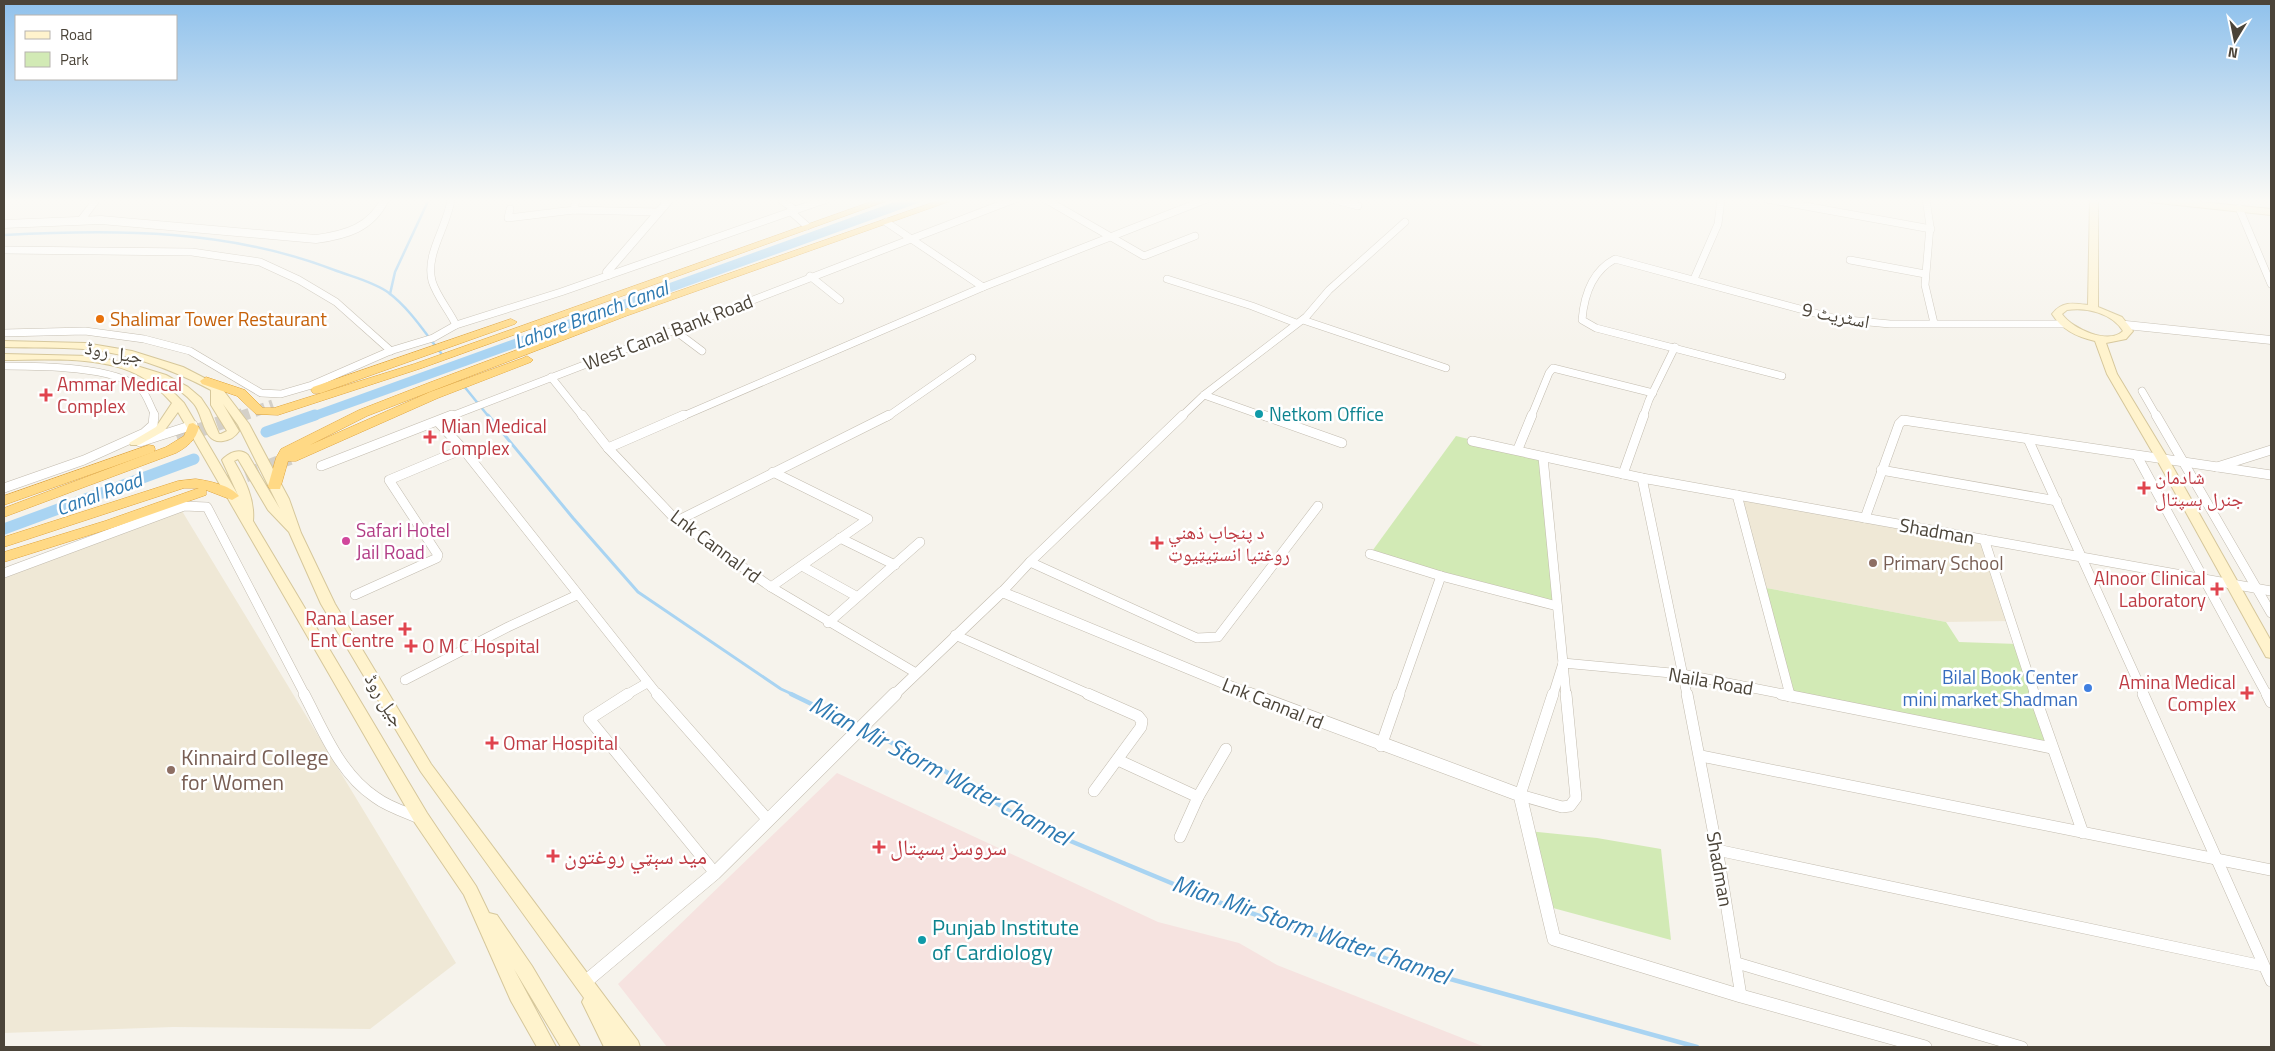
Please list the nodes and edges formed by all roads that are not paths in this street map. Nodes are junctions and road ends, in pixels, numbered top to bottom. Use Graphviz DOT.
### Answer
graph roads {
  1 [pos="436,248"];
  2 [pos="627,248"];
  3 [pos="685,248"];
  4 [pos="744,248"];
  5 [pos="812,248"];
  6 [pos="884,248"];
  7 [pos="925,248"];
  8 [pos="1079,248"];
  9 [pos="1130,248"];
  10 [pos="1164,248"];
  11 [pos="1378,248"];
  12 [pos="1708,248"];
  13 [pos="1928,248"];
  14 [pos="2094,248"];
  15 [pos="2256,248"];
  16 [pos="4,250"];
  17 [pos="1850,260"];
  18 [pos="682,270"];
  19 [pos="1925,274"];
  20 [pos="608,275"];
  21 [pos="810,276"];
  22 [pos="1167,279"];
  23 [pos="1694,279"];
  24 [pos="2271,284"];
  25 [pos="982,286"];
  26 [pos="696,289"];
  27 [pos="840,300"];
  28 [pos="2093,308"];
  29 [pos="1300,321"];
  30 [pos="1934,323"];
  31 [pos="456,324"];
  32 [pos="2064,324"];
  33 [pos="2126,325"];
  34 [pos="674,330"];
  35 [pos="4,333"];
  36 [pos="2099,338"];
  37 [pos="2271,340"];
  38 [pos="4,344"];
  39 [pos="1675,347"];
  40 [pos="392,350"];
  41 [pos="702,351"];
  42 [pos="405,353"];
  43 [pos="4,357"];
  44 [pos="972,358"];
  45 [pos="4,366"];
  46 [pos="1446,368"];
  47 [pos="139,372"];
  48 [pos="1782,376"];
  49 [pos="552,377"];
  50 [pos="211,384"];
  51 [pos="2142,391"];
  52 [pos="1652,393"];
  53 [pos="1204,395"];
  54 [pos="273,400"];
  55 [pos="178,403"];
  56 [pos="438,422"];
  57 [pos="193,426"];
  58 [pos="177,438"];
  59 [pos="2028,439"];
  60 [pos="1472,441"];
  61 [pos="135,443"];
  62 [pos="1342,443"];
  63 [pos="608,448"];
  64 [pos="462,449"];
  65 [pos="1518,449"];
  66 [pos="2271,450"];
  67 [pos="2137,456"];
  68 [pos="1543,457"];
  69 [pos="291,458"];
  70 [pos="84,460"];
  71 [pos="2163,460"];
  72 [pos="2185,463"];
  73 [pos="321,466"];
  74 [pos="2214,467"];
  75 [pos="1881,470"];
  76 [pos="773,472"];
  77 [pos="1623,474"];
  78 [pos="2271,475"];
  79 [pos="1642,478"];
  80 [pos="275,486"];
  81 [pos="202,492"];
  82 [pos="1737,495"];
  83 [pos="232,496"];
  84 [pos="4,501"];
  85 [pos="2057,501"];
  86 [pos="1318,506"];
  87 [pos="1866,518"];
  88 [pos="677,521"];
  89 [pos="247,524"];
  90 [pos="295,532"];
  91 [pos="840,538"];
  92 [pos="1984,539"];
  93 [pos="4,542"];
  94 [pos="920,542"];
  95 [pos="1370,554"];
  96 [pos="2082,556"];
  97 [pos="4,557"];
  98 [pos="1030,562"];
  99 [pos="895,565"];
  100 [pos="802,566"];
  101 [pos="4,573"];
  102 [pos="1440,576"];
  103 [pos="2204,578"];
  104 [pos="2232,584"];
  105 [pos="770,587"];
  106 [pos="2256,588"];
  107 [pos="2271,591"];
  108 [pos="1002,592"];
  109 [pos="355,595"];
  110 [pos="577,595"];
  111 [pos="856,596"];
  112 [pos="1557,606"];
  113 [pos="2271,613"];
  114 [pos="828,623"];
  115 [pos="955,636"];
  116 [pos="2271,653"];
  117 [pos="1562,663"];
  118 [pos="916,673"];
  119 [pos="1682,674"];
  120 [pos="405,680"];
  121 [pos="647,683"];
  122 [pos="1790,696"];
  123 [pos="2271,702"];
  124 [pos="1381,746"];
  125 [pos="2052,748"];
  126 [pos="1226,749"];
  127 [pos="1701,756"];
  128 [pos="1118,760"];
  129 [pos="1094,791"];
  130 [pos="1520,795"];
  131 [pos="1198,797"];
  132 [pos="420,818"];
  133 [pos="768,820"];
  134 [pos="2083,833"];
  135 [pos="1180,837"];
  136 [pos="1717,850"];
  137 [pos="2217,860"];
  138 [pos="2271,870"];
  139 [pos="714,873"];
  140 [pos="470,891"];
  141 [pos="1737,963"];
  142 [pos="2263,966"];
  143 [pos="2271,982"];
  144 [pos="584,983"];
  145 [pos="517,995"];
  146 [pos="1741,996"];
  147 [pos="536,1047"];
  148 [pos="547,1047"];
  149 [pos="571,1047"];
  150 [pos="614,1047"];
  151 [pos="631,1047"];
  152 [pos="1926,1047"];
  153 [pos="2022,1047"];
  1 -- 31 [label="street"];
  2 -- 20 [label="street"];
  3 -- 20 [label="street"];
  4 -- 18 [label="highway"];
  5 -- 26 [label="highway"];
  6 -- 21 [label="street, West Canal Bank Road"];
  7 -- 25 [label="street"];
  8 -- 25 [label="street"];
  9 -- 10 [label="street"];
  11 -- 29 [label="street"];
  12 -- 23 [label="street"];
  13 -- 19 [label="street"];
  14 -- 28 [label="main road"];
  15 -- 24 [label="street"];
  16 -- 40 [label="street"];
  17 -- 19 [label="street"];
  18 -- 42 [label="highway"];
  18 -- 50 [label="highway"];
  19 -- 30 [label="street"];
  20 -- 31 [label="street"];
  21 -- 27 [label="street"];
  21 -- 34 [label="street, West Canal Bank Road"];
  22 -- 29 [label="street"];
  23 -- 30 [label="street, اسٹریٹ 9"];
  23 -- 39 [label="street, اسٹریٹ 9"];
  25 -- 63 [label="street"];
  26 -- 69 [label="highway"];
  26 -- 80 [label="highway"];
  28 -- 32 [label="main road"];
  28 -- 33 [label="main road"];
  29 -- 46 [label="street"];
  29 -- 53 [label="street"];
  30 -- 32 [label="street, اسٹریٹ 9"];
  31 -- 42 [label="street"];
  32 -- 36 [label="main road"];
  33 -- 36 [label="main road"];
  33 -- 37 [label="street"];
  34 -- 41 [label="street"];
  34 -- 49 [label="street, West Canal Bank Road"];
  35 -- 54 [label="street"];
  36 -- 71 [label="main road"];
  38 -- 50 [label="main road, جیل روڈ"];
  39 -- 48 [label="street"];
  39 -- 52 [label="street"];
  40 -- 42 [label="street"];
  40 -- 54 [label="street"];
  42 -- 54 [label="highway"];
  43 -- 47 [label="main road, جیل روڈ"];
  44 -- 76 [label="street"];
  45 -- 70 [label="street"];
  47 -- 50 [label="main road"];
  47 -- 55 [label="main road, جیل روڈ"];
  49 -- 56 [label="street, West Canal Bank Road"];
  49 -- 63 [label="street, Lnk Cannal rd"];
  50 -- 80 [label="main road, جیل روڈ"];
  51 -- 72 [label="street"];
  52 -- 65 [label="street"];
  52 -- 77 [label="street"];
  53 -- 62 [label="street"];
  53 -- 98 [label="street"];
  55 -- 57 [label="main road, جیل روڈ"];
  55 -- 61 [label="main road"];
  56 -- 64 [label="street"];
  56 -- 73 [label="street, West Canal Bank Road"];
  57 -- 61 [label="street"];
  57 -- 83 [label="main road, جیل روڈ"];
  57 -- 84 [label="highway"];
  58 -- 84 [label="highway"];
  59 -- 67 [label="street"];
  59 -- 75 [label="street"];
  59 -- 85 [label="street"];
  60 -- 65 [label="street, Shadman"];
  61 -- 70 [label="street"];
  63 -- 88 [label="street, Lnk Cannal rd"];
  64 -- 109 [label="street"];
  64 -- 110 [label="street"];
  65 -- 68 [label="street, Shadman"];
  66 -- 74 [label="street"];
  67 -- 71 [label="street"];
  67 -- 103 [label="street"];
  68 -- 77 [label="street, Shadman"];
  68 -- 112 [label="street"];
  70 -- 84 [label="street"];
  71 -- 72 [label="street"];
  71 -- 104 [label="main road"];
  72 -- 74 [label="street"];
  72 -- 106 [label="street"];
  74 -- 78 [label="street"];
  75 -- 85 [label="street"];
  75 -- 87 [label="street"];
  76 -- 88 [label="street"];
  76 -- 91 [label="street"];
  77 -- 79 [label="street, Shadman"];
  79 -- 82 [label="street, Shadman"];
  79 -- 119 [label="street, Shadman"];
  80 -- 90 [label="main road, جیل روڈ"];
  81 -- 97 [label="highway"];
  82 -- 87 [label="street, Shadman"];
  82 -- 122 [label="street"];
  83 -- 89 [label="main road, جیل روڈ"];
  83 -- 93 [label="highway"];
  85 -- 96 [label="street"];
  86 -- 98 [label="street"];
  87 -- 92 [label="street, Shadman"];
  88 -- 105 [label="street, Lnk Cannal rd"];
  89 -- 90 [label="main road"];
  89 -- 132 [label="main road, جیل روڈ"];
  90 -- 144 [label="main road, جیل روڈ"];
  91 -- 99 [label="street"];
  91 -- 100 [label="street"];
  92 -- 96 [label="street, Shadman"];
  92 -- 125 [label="street"];
  94 -- 99 [label="street"];
  95 -- 102 [label="street"];
  96 -- 103 [label="street, Shadman"];
  96 -- 137 [label="street"];
  98 -- 108 [label="street"];
  99 -- 111 [label="street"];
  100 -- 105 [label="street"];
  100 -- 111 [label="street"];
  101 -- 132 [label="street"];
  102 -- 112 [label="street"];
  102 -- 124 [label="street"];
  103 -- 104 [label="street, Shadman"];
  103 -- 123 [label="street"];
  104 -- 106 [label="street, Shadman"];
  104 -- 116 [label="main road"];
  105 -- 114 [label="street, Lnk Cannal rd"];
  106 -- 107 [label="street, Shadman"];
  106 -- 113 [label="street"];
  108 -- 115 [label="street"];
  108 -- 124 [label="street, Lnk Cannal rd"];
  110 -- 120 [label="street"];
  110 -- 121 [label="street"];
  111 -- 114 [label="street"];
  112 -- 117 [label="street"];
  114 -- 118 [label="street, Lnk Cannal rd"];
  115 -- 118 [label="street"];
  115 -- 128 [label="street"];
  117 -- 119 [label="street, Naila Road"];
  117 -- 130 [label="street"];
  117 -- 130 [label="street"];
  118 -- 133 [label="street"];
  119 -- 122 [label="street, Naila Road"];
  119 -- 127 [label="street, Shadman"];
  121 -- 133 [label="street"];
  121 -- 139 [label="street"];
  122 -- 125 [label="street, Naila Road"];
  124 -- 130 [label="street, Lnk Cannal rd"];
  125 -- 134 [label="street"];
  126 -- 131 [label="street"];
  127 -- 134 [label="street"];
  127 -- 136 [label="street, Shadman"];
  128 -- 129 [label="street"];
  128 -- 131 [label="street"];
  130 -- 146 [label="street"];
  131 -- 135 [label="street"];
  132 -- 140 [label="main road, جیل روڈ"];
  133 -- 139 [label="street"];
  134 -- 137 [label="street"];
  136 -- 141 [label="street, Shadman"];
  136 -- 142 [label="street"];
  137 -- 138 [label="street"];
  137 -- 142 [label="street"];
  139 -- 144 [label="street"];
  140 -- 145 [label="main road, جیل روڈ"];
  140 -- 149 [label="main road"];
  141 -- 146 [label="street, Shadman"];
  141 -- 153 [label="street"];
  142 -- 143 [label="street"];
  144 -- 150 [label="main road"];
  144 -- 151 [label="main road, جیل روڈ"];
  145 -- 147 [label="street"];
  145 -- 148 [label="main road, جیل روڈ"];
  146 -- 152 [label="street"];
}
